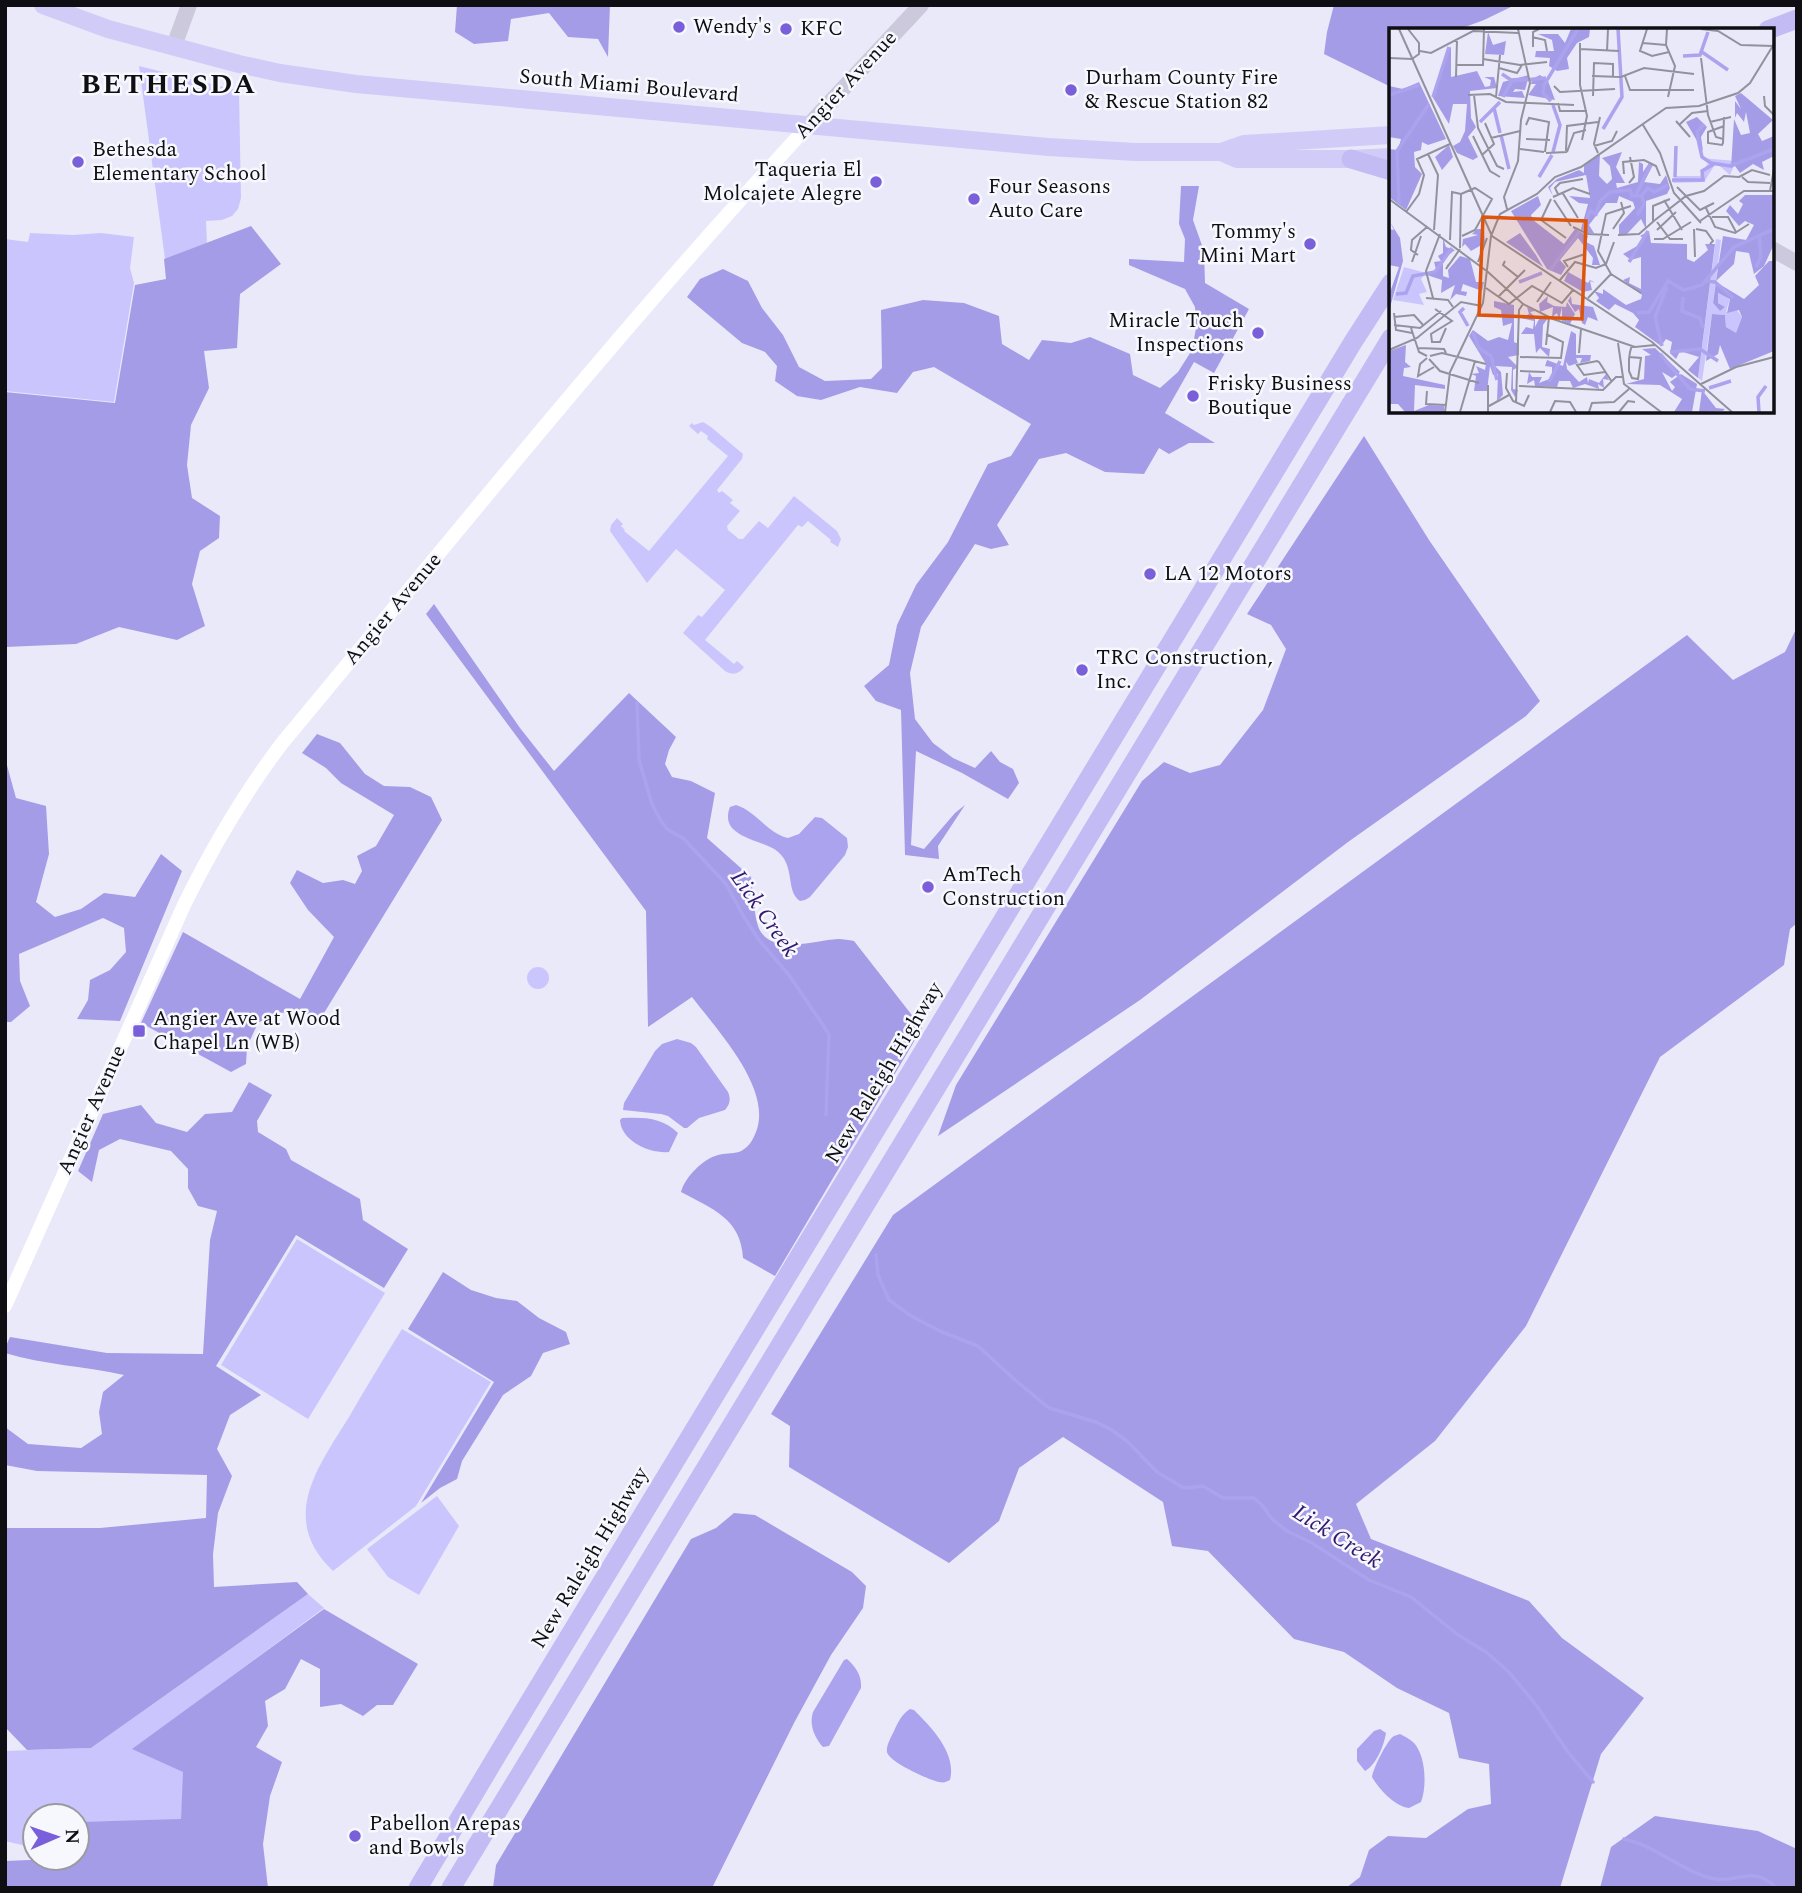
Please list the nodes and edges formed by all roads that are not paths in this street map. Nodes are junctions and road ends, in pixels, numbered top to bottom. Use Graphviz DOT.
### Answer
graph roads {
  1 [pos="43,5"];
  2 [pos="189,5"];
  3 [pos="921,5"];
  4 [pos="1797,19"];
  5 [pos="1773,28"];
  6 [pos="174,46"];
  7 [pos="810,124"];
  8 [pos="1389,135"];
  9 [pos="1221,152"];
  10 [pos="1389,156"];
  11 [pos="1350,159"];
  12 [pos="1389,170"];
  13 [pos="1774,250"];
  14 [pos="1797,263"];
  15 [pos="1389,286"];
  16 [pos="1389,341"];
  17 [pos="1353,342"];
  18 [pos="1378,358"];
  19 [pos="1191,611"];
  20 [pos="1216,626"];
  21 [pos="5,1306"];
  22 [pos="438,1856"];
  23 [pos="418,1888"];
  24 [pos="430,1888"];
  25 [pos="451,1888"];
  1 -- 6 [label="main road, South Miami Boulevard"];
  2 -- 6 [label="main road"];
  3 -- 7 [label="main road, Angier Avenue"];
  4 -- 5 [label="highway"];
  6 -- 7 [label="main road, South Miami Boulevard"];
  7 -- 9 [label="main road, South Miami Boulevard"];
  7 -- 21 [label="street, Angier Avenue"];
  8 -- 9 [label="main road, South Miami Boulevard"];
  9 -- 11 [label="main road, South Miami Boulevard"];
  10 -- 11 [label="main road, South Miami Boulevard"];
  11 -- 12 [label="highway"];
  13 -- 14 [label="main road"];
  15 -- 17 [label="highway, New Raleigh Highway"];
  16 -- 18 [label="highway"];
  17 -- 18 [label="highway"];
  17 -- 19 [label="highway, New Raleigh Highway"];
  18 -- 20 [label="highway"];
  19 -- 20 [label="highway"];
  19 -- 22 [label="highway, New Raleigh Highway"];
  20 -- 25 [label="highway"];
  22 -- 23 [label="highway, New Raleigh Highway"];
  22 -- 24 [label="highway"];
}
